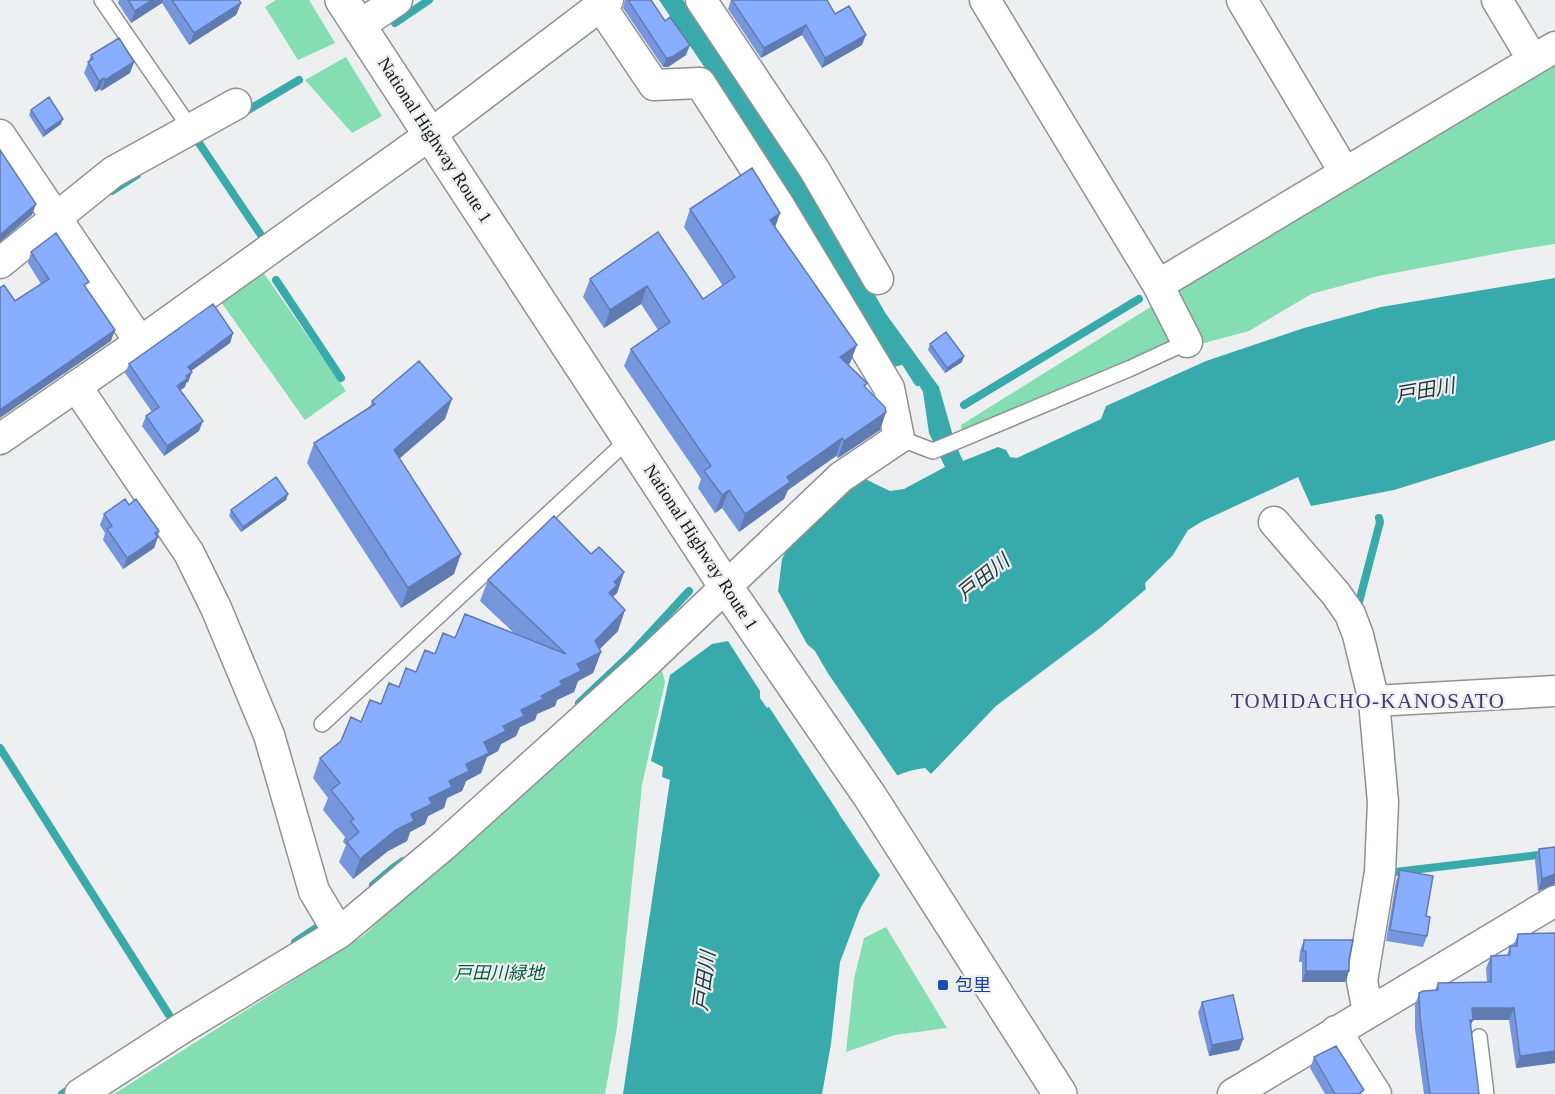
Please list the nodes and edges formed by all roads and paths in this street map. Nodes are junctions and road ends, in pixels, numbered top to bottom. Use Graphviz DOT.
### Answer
graph roads {
  1 [pos="102,0"];
  2 [pos="397,0"];
  3 [pos="700,0"];
  4 [pos="985,0"];
  5 [pos="1242,0"];
  6 [pos="1497,0"];
  7 [pos="603,2"];
  8 [pos="350,13"];
  9 [pos="1544,54"];
  10 [pos="236,104"];
  11 [pos="191,129"];
  12 [pos="431,134"];
  13 [pos="0,135"];
  14 [pos="1346,173"];
  15 [pos="56,218"];
  16 [pos="0,263"];
  17 [pos="878,279"];
  18 [pos="1158,285"];
  19 [pos="140,342"];
  20 [pos="1187,342"];
  21 [pos="76,386"];
  22 [pos="899,438"];
  23 [pos="0,439"];
  24 [pos="630,439"];
  25 [pos="1274,522"];
  26 [pos="726,587"];
  27 [pos="1555,691"];
  28 [pos="1374,701"];
  29 [pos="322,724"];
  30 [pos="1555,901"];
  31 [pos="339,933"];
  32 [pos="1368,1012"];
  33 [pos="1336,1031"];
  34 [pos="1479,1037"];
  35 [pos="80,1094"];
  36 [pos="1060,1094"];
  37 [pos="1233,1094"];
  38 [pos="1376,1094"];
  39 [pos="1486,1094"];
  1 -- 11 [label="lane"];
  2 -- 8 [label="street"];
  3 -- 17 [label="street"];
  4 -- 18 [label="street"];
  5 -- 14 [label="street"];
  6 -- 9 [label="street"];
  7 -- 12 [label="street"];
  7 -- 22 [label="street"];
  8 -- 12 [label="highway, National Highway Route 1"];
  9 -- 14 [label="street"];
  10 -- 11 [label="street"];
  11 -- 15 [label="street"];
  12 -- 19 [label="street"];
  12 -- 24 [label="highway, National Highway Route 1"];
  13 -- 15 [label="street"];
  14 -- 18 [label="street"];
  15 -- 16 [label="street"];
  15 -- 19 [label="street"];
  18 -- 20 [label="street"];
  19 -- 21 [label="street"];
  20 -- 22 [label="lane"];
  21 -- 23 [label="street"];
  21 -- 31 [label="street"];
  22 -- 26 [label="street"];
  24 -- 26 [label="highway, National Highway Route 1"];
  24 -- 29 [label="lane"];
  25 -- 28 [label="street"];
  26 -- 31 [label="street"];
  26 -- 36 [label="highway, National Highway Route 1"];
  27 -- 28 [label="street"];
  28 -- 32 [label="street"];
  30 -- 32 [label="street"];
  31 -- 35 [label="street"];
  32 -- 33 [label="street"];
  33 -- 37 [label="street"];
  33 -- 38 [label="street"];
  34 -- 39 [label="lane"];
}
